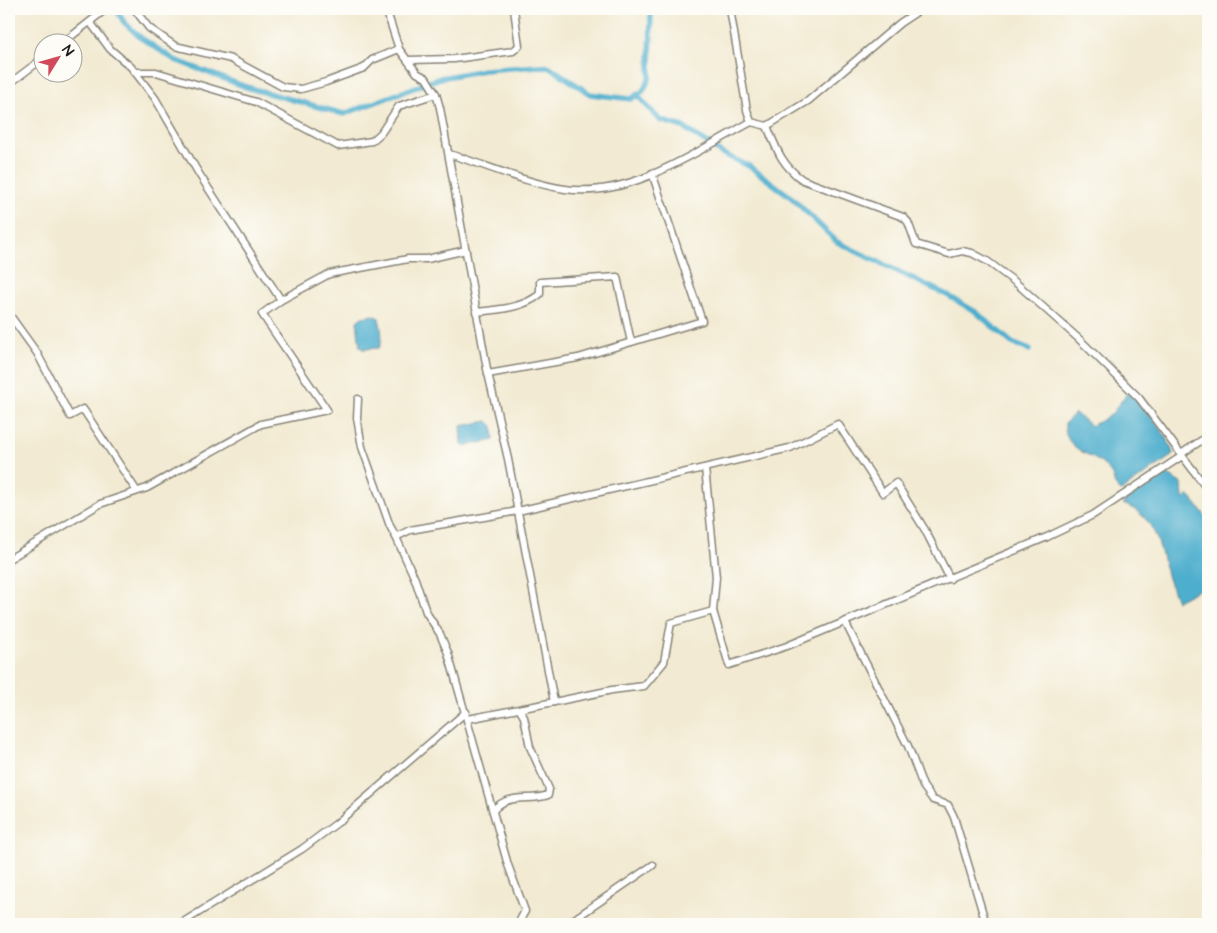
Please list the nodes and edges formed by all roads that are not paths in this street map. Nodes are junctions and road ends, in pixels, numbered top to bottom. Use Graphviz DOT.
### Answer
graph roads {
  1 [pos="106,9"];
  2 [pos="386,9"];
  3 [pos="514,9"];
  4 [pos="730,9"];
  5 [pos="921,9"];
  6 [pos="135,10"];
  7 [pos="91,21"];
  8 [pos="77,32"];
  9 [pos="399,49"];
  10 [pos="408,60"];
  11 [pos="32,67"];
  12 [pos="135,72"];
  13 [pos="9,84"];
  14 [pos="436,94"];
  15 [pos="751,122"];
  16 [pos="767,126"];
  17 [pos="448,154"];
  18 [pos="652,173"];
  19 [pos="466,250"];
  20 [pos="281,300"];
  21 [pos="476,312"];
  22 [pos="9,314"];
  23 [pos="631,342"];
  24 [pos="488,374"];
  25 [pos="358,399"];
  26 [pos="1208,436"];
  27 [pos="1181,455"];
  28 [pos="705,468"];
  29 [pos="136,490"];
  30 [pos="1208,490"];
  31 [pos="518,511"];
  32 [pos="396,537"];
  33 [pos="9,559"];
  34 [pos="950,579"];
  35 [pos="712,611"];
  36 [pos="845,622"];
  37 [pos="554,702"];
  38 [pos="522,708"];
  39 [pos="466,712"];
  40 [pos="468,719"];
  41 [pos="493,810"];
  42 [pos="653,865"];
  43 [pos="180,924"];
  44 [pos="518,924"];
  45 [pos="567,924"];
  46 [pos="986,924"];
  1 -- 7 [label="street"];
  2 -- 9 [label="street"];
  3 -- 10 [label="street"];
  4 -- 15 [label="street"];
  5 -- 16 [label="street"];
  6 -- 9 [label="street"];
  7 -- 8 [label="street"];
  7 -- 12 [label="street"];
  9 -- 10 [label="street"];
  10 -- 14 [label="street"];
  11 -- 13 [label="street"];
  12 -- 14 [label="street"];
  12 -- 20 [label="street"];
  14 -- 17 [label="street"];
  15 -- 16 [label="street"];
  15 -- 18 [label="street"];
  16 -- 27 [label="street"];
  17 -- 18 [label="street"];
  17 -- 19 [label="street"];
  18 -- 23 [label="street"];
  19 -- 20 [label="street"];
  19 -- 21 [label="street"];
  20 -- 29 [label="street"];
  21 -- 23 [label="street"];
  21 -- 24 [label="street"];
  22 -- 29 [label="street"];
  23 -- 24 [label="street"];
  24 -- 31 [label="street"];
  25 -- 32 [label="street"];
  26 -- 27 [label="street"];
  27 -- 30 [label="street"];
  27 -- 34 [label="street"];
  28 -- 31 [label="street"];
  28 -- 34 [label="street"];
  28 -- 35 [label="street"];
  29 -- 33 [label="street"];
  31 -- 32 [label="street"];
  31 -- 37 [label="street"];
  32 -- 39 [label="street"];
  34 -- 36 [label="street"];
  35 -- 36 [label="street"];
  35 -- 37 [label="street"];
  36 -- 46 [label="street"];
  37 -- 38 [label="street"];
  38 -- 40 [label="street"];
  38 -- 41 [label="street"];
  39 -- 40 [label="street"];
  39 -- 43 [label="street"];
  40 -- 41 [label="street"];
  41 -- 44 [label="street"];
  42 -- 45 [label="street"];
}
